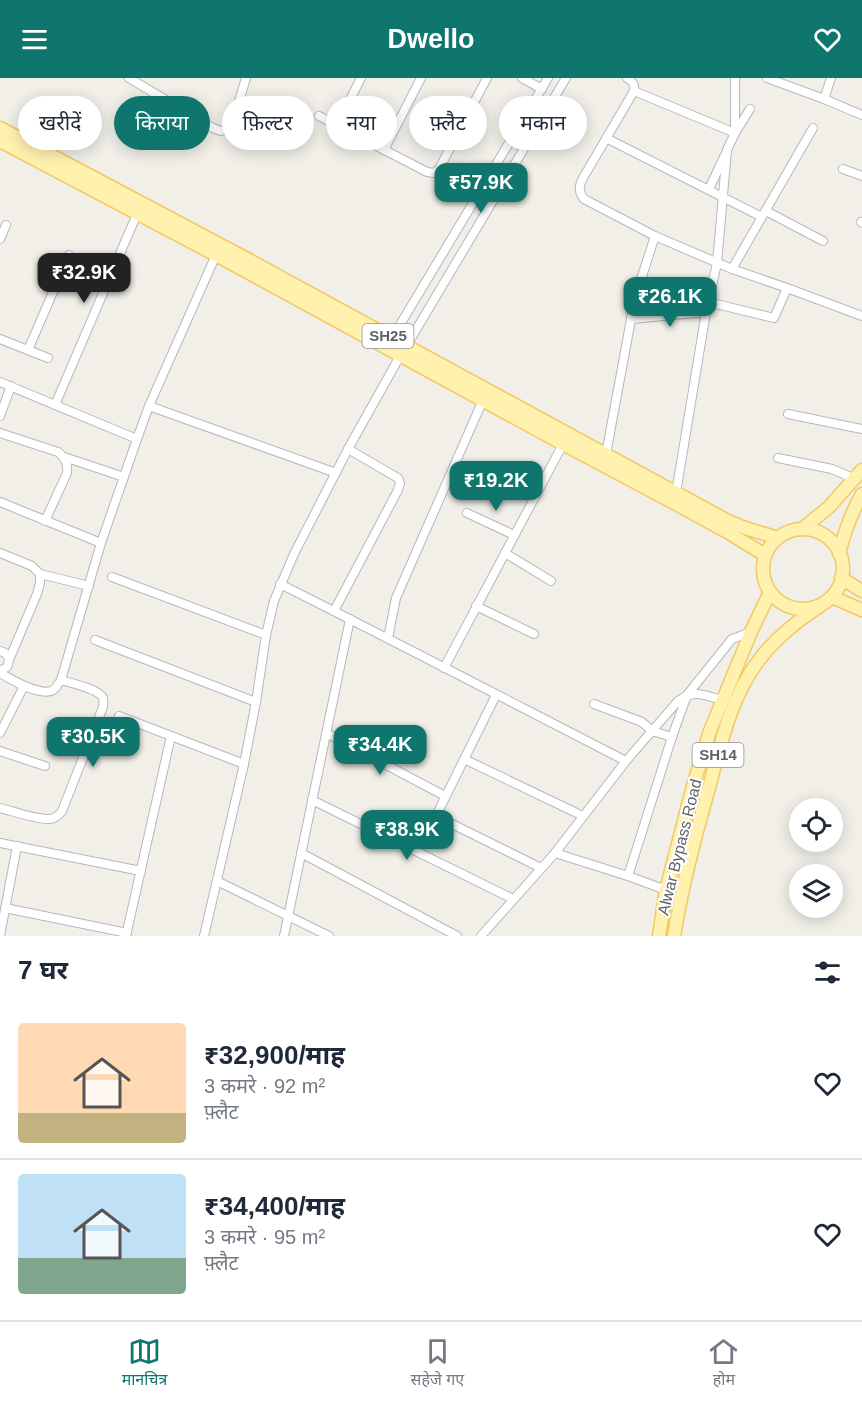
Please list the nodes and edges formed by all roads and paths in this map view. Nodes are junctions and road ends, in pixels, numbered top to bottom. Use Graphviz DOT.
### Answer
graph roads {
  1 [pos="129,78"];
  2 [pos="246,78"];
  3 [pos="361,78"];
  4 [pos="421,78"];
  5 [pos="487,78"];
  6 [pos="522,78"];
  7 [pos="548,78"];
  8 [pos="566,78"];
  9 [pos="627,78"];
  10 [pos="735,78"];
  11 [pos="767,78"];
  12 [pos="831,78"];
  13 [pos="542,89"];
  14 [pos="634,92"];
  15 [pos="352,96"];
  16 [pos="824,99"];
  17 [pos="750,109"];
  18 [pos="862,115"];
  19 [pos="319,116"];
  20 [pos="326,120"];
  21 [pos="397,125"];
  22 [pos="0,128"];
  23 [pos="813,128"];
  24 [pos="735,133"];
  25 [pos="606,138"];
  26 [pos="0,141"];
  27 [pos="384,150"];
  28 [pos="727,150"];
  29 [pos="843,169"];
  30 [pos="862,176"];
  31 [pos="709,189"];
  32 [pos="723,196"];
  33 [pos="137,214"];
  34 [pos="764,214"];
  35 [pos="6,225"];
  36 [pos="655,236"];
  37 [pos="0,239"];
  38 [pos="823,241"];
  39 [pos="69,255"];
  40 [pos="216,255"];
  41 [pos="717,263"];
  42 [pos="732,269"];
  43 [pos="787,288"];
  44 [pos="708,302"];
  45 [pos="706,312"];
  46 [pos="862,316"];
  47 [pos="631,319"];
  48 [pos="392,338"];
  49 [pos="0,339"];
  50 [pos="28,350"];
  51 [pos="404,351"];
  52 [pos="48,358"];
  53 [pos="0,382"];
  54 [pos="11,387"];
  55 [pos="483,400"];
  56 [pos="55,405"];
  57 [pos="149,406"];
  58 [pos="788,414"];
  59 [pos="0,416"];
  60 [pos="862,429"];
  61 [pos="0,433"];
  62 [pos="137,440"];
  63 [pos="562,444"];
  64 [pos="348,448"];
  65 [pos="606,454"];
  66 [pos="64,457"];
  67 [pos="778,458"];
  68 [pos="336,473"];
  69 [pos="859,475"];
  70 [pos="124,477"];
  71 [pos="676,493"];
  72 [pos="862,494"];
  73 [pos="0,502"];
  74 [pos="467,513"];
  75 [pos="45,521"];
  76 [pos="802,529"];
  77 [pos="514,535"];
  78 [pos="778,538"];
  79 [pos="101,543"];
  80 [pos="0,553"];
  81 [pos="505,553"];
  82 [pos="839,553"];
  83 [pos="765,555"];
  84 [pos="40,574"];
  85 [pos="112,577"];
  86 [pos="841,578"];
  87 [pos="550,581"];
  88 [pos="280,584"];
  89 [pos="89,586"];
  90 [pos="862,591"];
  91 [pos="770,592"];
  92 [pos="832,597"];
  93 [pos="477,606"];
  94 [pos="820,606"];
  95 [pos="862,610"];
  96 [pos="334,611"];
  97 [pos="350,619"];
  98 [pos="751,632"];
  99 [pos="534,634"];
  100 [pos="266,635"];
  101 [pos="388,638"];
  102 [pos="95,640"];
  103 [pos="0,651"];
  104 [pos="9,660"];
  105 [pos="444,668"];
  106 [pos="0,672"];
  107 [pos="61,680"];
  108 [pos="24,686"];
  109 [pos="496,695"];
  110 [pos="687,695"];
  111 [pos="722,700"];
  112 [pos="256,702"];
  113 [pos="594,704"];
  114 [pos="119,716"];
  115 [pos="652,731"];
  116 [pos="0,733"];
  117 [pos="326,733"];
  118 [pos="171,736"];
  119 [pos="672,737"];
  120 [pos="0,751"];
  121 [pos="464,759"];
  122 [pos="626,761"];
  123 [pos="244,764"];
  124 [pos="45,766"];
  125 [pos="446,796"];
  126 [pos="312,800"];
  127 [pos="0,808"];
  128 [pos="436,816"];
  129 [pos="583,816"];
  130 [pos="0,843"];
  131 [pos="17,846"];
  132 [pos="416,851"];
  133 [pos="555,853"];
  134 [pos="301,854"];
  135 [pos="541,868"];
  136 [pos="141,871"];
  137 [pos="628,876"];
  138 [pos="217,881"];
  139 [pos="666,890"];
  140 [pos="513,899"];
  141 [pos="5,908"];
  142 [pos="288,916"];
  143 [pos="127,934"];
  144 [pos="0,936"];
  145 [pos="204,936"];
  146 [pos="284,936"];
  147 [pos="329,936"];
  148 [pos="457,936"];
  149 [pos="481,936"];
  150 [pos="658,936"];
  151 [pos="674,936"];
  1 -- 2 [label="street"];
  3 -- 15 [label="street"];
  4 -- 21 [label="street"];
  5 -- 27 [label="street"];
  6 -- 13 [label="street"];
  7 -- 13 [label="street"];
  8 -- 51 [label="street"];
  9 -- 14 [label="street"];
  10 -- 24 [label="street"];
  11 -- 16 [label="street"];
  12 -- 16 [label="street"];
  13 -- 48 [label="street"];
  14 -- 24 [label="street"];
  14 -- 25 [label="street"];
  16 -- 18 [label="street"];
  17 -- 24 [label="street"];
  19 -- 20 [label="street"];
  22 -- 48 [label="main road, SH25"];
  23 -- 34 [label="street"];
  24 -- 28 [label="street"];
  25 -- 31 [label="street"];
  25 -- 36 [label="street"];
  26 -- 33 [label="main road, SH25"];
  28 -- 31 [label="street"];
  28 -- 32 [label="street"];
  29 -- 30 [label="street"];
  31 -- 32 [label="street"];
  32 -- 34 [label="street"];
  32 -- 41 [label="street"];
  33 -- 40 [label="main road, SH25"];
  33 -- 56 [label="street"];
  34 -- 38 [label="street"];
  34 -- 42 [label="street"];
  35 -- 37 [label="street"];
  36 -- 41 [label="street"];
  36 -- 47 [label="street"];
  39 -- 50 [label="street"];
  40 -- 51 [label="main road, SH25"];
  40 -- 57 [label="street"];
  41 -- 42 [label="street"];
  41 -- 44 [label="street"];
  42 -- 43 [label="street"];
  43 -- 44 [label="street"];
  43 -- 46 [label="street"];
  44 -- 45 [label="street"];
  45 -- 47 [label="street"];
  45 -- 71 [label="street"];
  47 -- 65 [label="street"];
  48 -- 51 [label="main road, SH25"];
  49 -- 50 [label="street"];
  50 -- 52 [label="street"];
  51 -- 55 [label="main road, SH25"];
  51 -- 64 [label="street"];
  51 -- 65 [label="main road, SH25"];
  53 -- 54 [label="street"];
  54 -- 56 [label="street"];
  54 -- 59 [label="street"];
  55 -- 63 [label="main road, SH25"];
  55 -- 101 [label="street"];
  56 -- 62 [label="street"];
  57 -- 62 [label="street"];
  57 -- 68 [label="street"];
  58 -- 60 [label="street"];
  61 -- 66 [label="street"];
  62 -- 70 [label="street"];
  63 -- 77 [label="street"];
  63 -- 83 [label="main road, SH25"];
  64 -- 68 [label="street"];
  64 -- 96 [label="street"];
  65 -- 71 [label="main road, SH25"];
  66 -- 70 [label="street"];
  66 -- 75 [label="street"];
  67 -- 69 [label="street"];
  68 -- 88 [label="street"];
  69 -- 76 [label="main road"];
  70 -- 79 [label="street"];
  71 -- 78 [label="main road, SH25"];
  72 -- 82 [label="main road"];
  73 -- 75 [label="street"];
  74 -- 77 [label="street"];
  75 -- 79 [label="street"];
  76 -- 78 [label="main road"];
  76 -- 82 [label="main road"];
  77 -- 81 [label="street"];
  78 -- 83 [label="main road"];
  79 -- 89 [label="street"];
  80 -- 84 [label="street"];
  81 -- 87 [label="street"];
  81 -- 93 [label="street"];
  82 -- 86 [label="main road"];
  83 -- 91 [label="main road"];
  84 -- 89 [label="street"];
  84 -- 104 [label="street"];
  85 -- 100 [label="street"];
  86 -- 90 [label="main road"];
  86 -- 92 [label="main road"];
  88 -- 96 [label="street"];
  88 -- 100 [label="street"];
  89 -- 107 [label="street"];
  91 -- 94 [label="main road"];
  91 -- 98 [label="main road, Alwar Bypass Road / SH14"];
  92 -- 94 [label="main road"];
  92 -- 95 [label="main road"];
  93 -- 99 [label="street"];
  93 -- 105 [label="street"];
  94 -- 151 [label="main road, Alwar Bypass Road / SH14"];
  96 -- 97 [label="street"];
  97 -- 101 [label="street"];
  97 -- 117 [label="street"];
  98 -- 110 [label="street"];
  98 -- 111 [label="main road, Alwar Bypass Road / SH14"];
  100 -- 112 [label="street"];
  101 -- 105 [label="street"];
  102 -- 112 [label="street"];
  103 -- 104 [label="street"];
  104 -- 106 [label="street"];
  105 -- 109 [label="street"];
  106 -- 108 [label="street"];
  107 -- 108 [label="street"];
  107 -- 127 [label="street"];
  108 -- 116 [label="street"];
  109 -- 121 [label="street"];
  109 -- 122 [label="street"];
  110 -- 111 [label="street"];
  110 -- 115 [label="street"];
  110 -- 119 [label="street"];
  111 -- 139 [label="main road, Alwar Bypass Road / SH14"];
  112 -- 123 [label="street"];
  113 -- 115 [label="street"];
  114 -- 118 [label="street"];
  115 -- 119 [label="street"];
  115 -- 122 [label="street"];
  117 -- 125 [label="street"];
  117 -- 126 [label="street"];
  118 -- 123 [label="street"];
  118 -- 136 [label="street"];
  119 -- 137 [label="street"];
  120 -- 124 [label="street"];
  121 -- 125 [label="street"];
  121 -- 129 [label="street"];
  122 -- 129 [label="street"];
  123 -- 138 [label="street"];
  125 -- 128 [label="street"];
  126 -- 132 [label="street"];
  126 -- 134 [label="street"];
  128 -- 132 [label="street"];
  128 -- 135 [label="street"];
  129 -- 133 [label="street"];
  130 -- 131 [label="street"];
  131 -- 136 [label="street"];
  131 -- 141 [label="street"];
  132 -- 140 [label="street"];
  133 -- 135 [label="street"];
  133 -- 137 [label="street"];
  134 -- 142 [label="street"];
  134 -- 148 [label="street"];
  135 -- 140 [label="street"];
  136 -- 143 [label="street"];
  137 -- 139 [label="street"];
  138 -- 142 [label="street"];
  138 -- 145 [label="street"];
  139 -- 150 [label="main road, Alwar Bypass Road / SH14"];
  140 -- 149 [label="street"];
  141 -- 143 [label="street"];
  141 -- 144 [label="street"];
  142 -- 146 [label="street"];
  142 -- 147 [label="street"];
}
